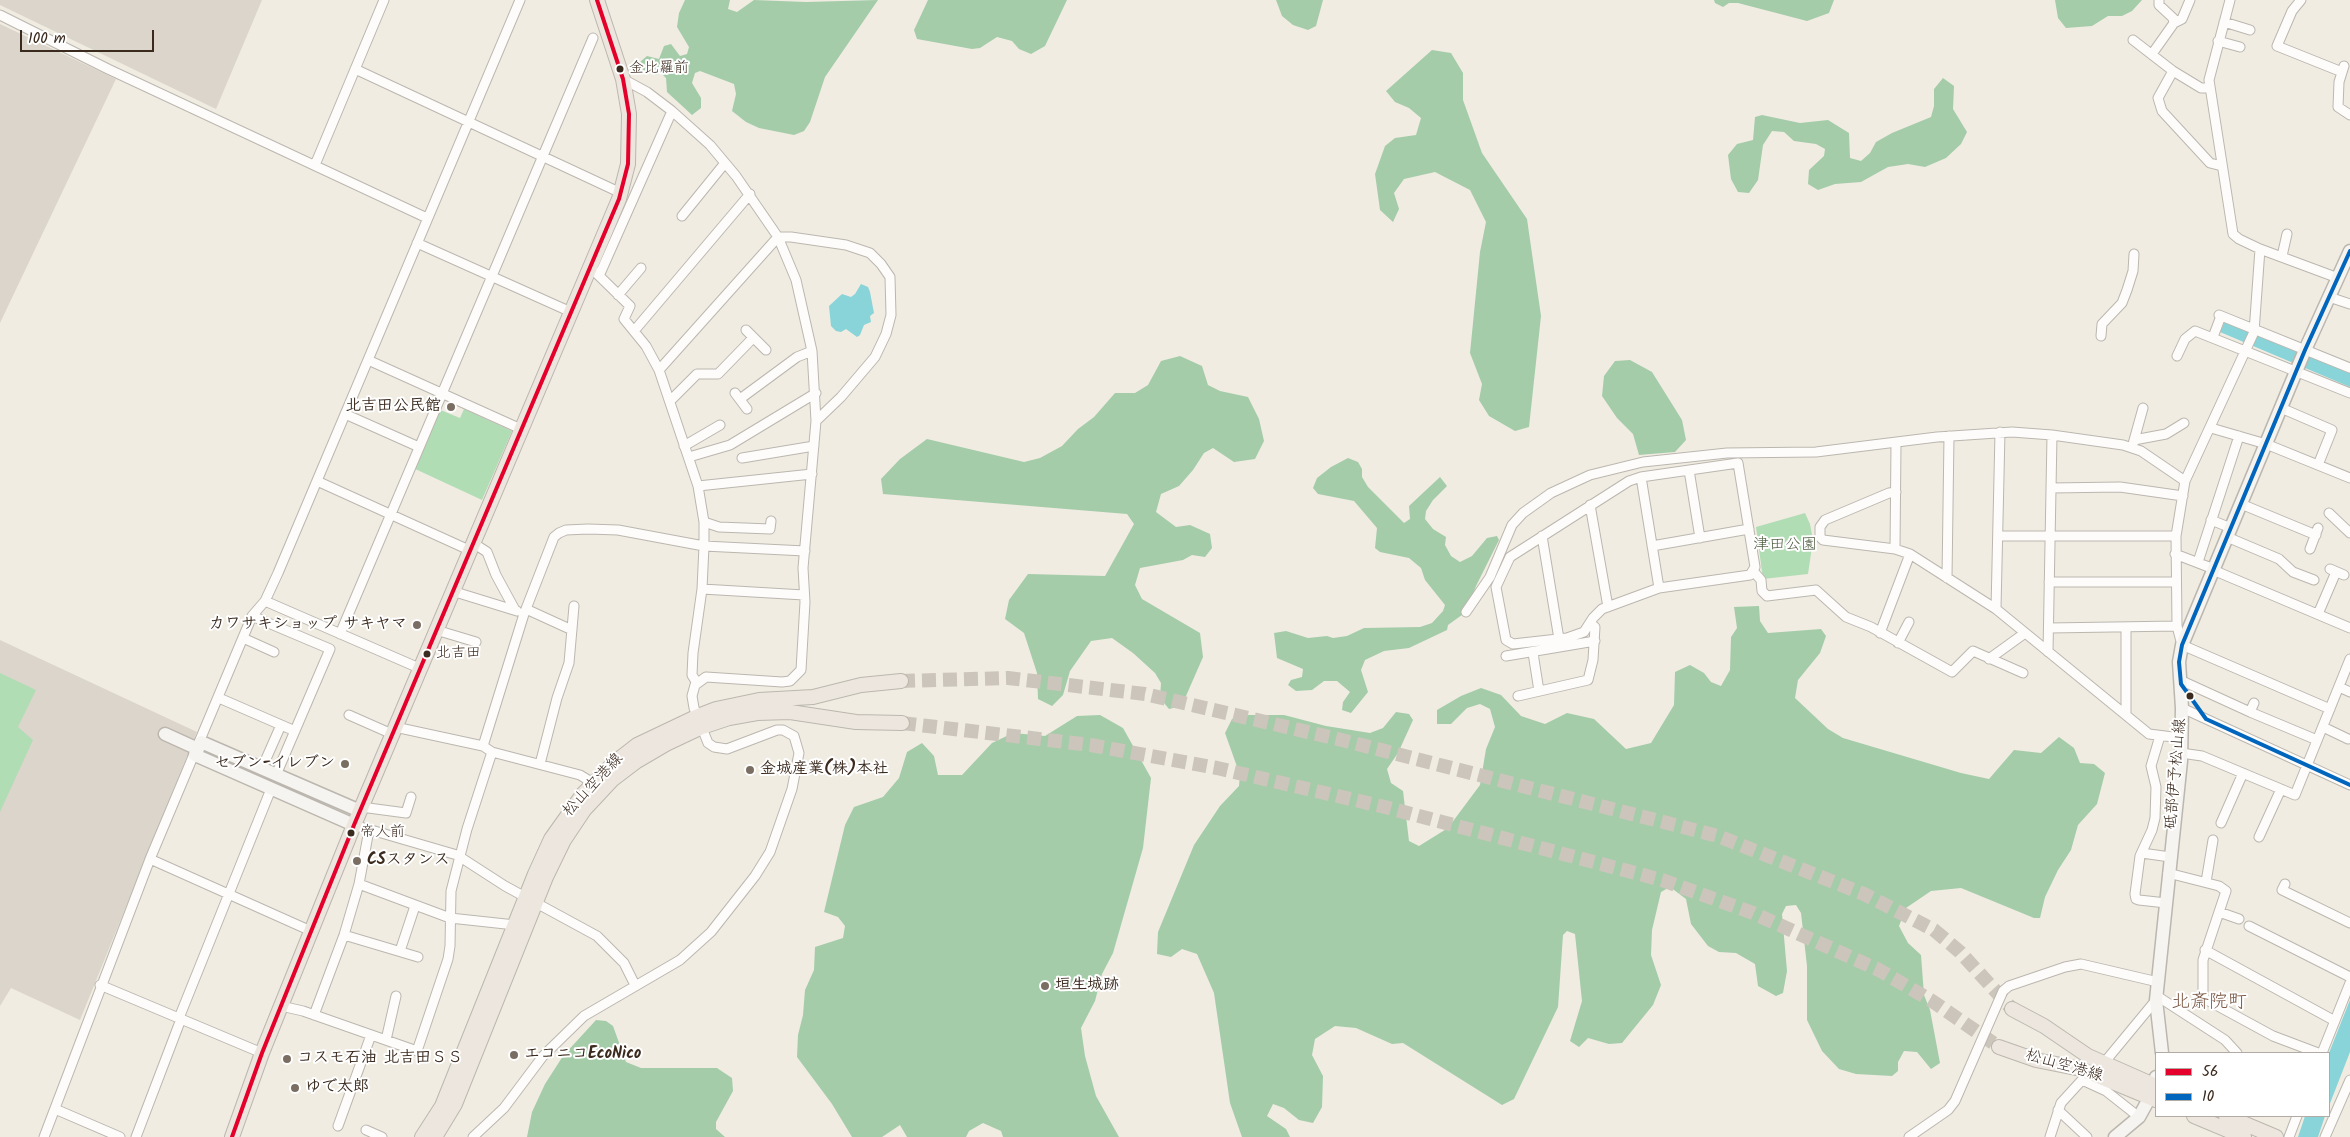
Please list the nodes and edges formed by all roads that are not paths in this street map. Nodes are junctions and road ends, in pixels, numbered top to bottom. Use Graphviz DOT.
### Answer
graph roads {
  1 [pos="384,0"];
  2 [pos="520,0"];
  3 [pos="597,0"];
  4 [pos="2159,0"];
  5 [pos="2190,0"];
  6 [pos="2228,0"];
  7 [pos="2301,0"];
  8 [pos="0,16"];
  9 [pos="2224,22"];
  10 [pos="2174,23"];
  11 [pos="2250,30"];
  12 [pos="593,38"];
  13 [pos="2134,40"];
  14 [pos="2218,41"];
  15 [pos="2240,47"];
  16 [pos="2152,54"];
  17 [pos="355,68"];
  18 [pos="2172,71"];
  19 [pos="623,79"];
  20 [pos="2209,88"];
  21 [pos="672,111"];
  22 [pos="2350,116"];
  23 [pos="468,122"];
  24 [pos="542,156"];
  25 [pos="725,163"];
  26 [pos="314,165"];
  27 [pos="2222,166"];
  28 [pos="640,183"];
  29 [pos="623,187"];
  30 [pos="750,194"];
  31 [pos="682,216"];
  32 [pos="428,218"];
  33 [pos="2287,234"];
  34 [pos="778,237"];
  35 [pos="417,243"];
  36 [pos="2260,249"];
  37 [pos="2350,251"];
  38 [pos="2134,254"];
  39 [pos="2282,256"];
  40 [pos="2347,265"];
  41 [pos="641,268"];
  42 [pos="594,271"];
  43 [pos="491,276"];
  44 [pos="2338,278"];
  45 [pos="618,295"];
  46 [pos="2329,298"];
  47 [pos="2350,304"];
  48 [pos="571,312"];
  49 [pos="746,330"];
  50 [pos="634,331"];
  51 [pos="2254,331"];
  52 [pos="2213,335"];
  53 [pos="2101,336"];
  54 [pos="753,338"];
  55 [pos="2247,349"];
  56 [pos="766,350"];
  57 [pos="812,351"];
  58 [pos="2305,351"];
  59 [pos="2177,356"];
  60 [pos="368,360"];
  61 [pos="2350,368"];
  62 [pos="2297,369"];
  63 [pos="659,370"];
  64 [pos="816,393"];
  65 [pos="2350,393"];
  66 [pos="441,394"];
  67 [pos="670,401"];
  68 [pos="2143,408"];
  69 [pos="2281,408"];
  70 [pos="747,409"];
  71 [pos="345,414"];
  72 [pos="816,421"];
  73 [pos="2184,423"];
  74 [pos="720,425"];
  75 [pos="2211,428"];
  76 [pos="521,430"];
  77 [pos="2000,432"];
  78 [pos="2052,435"];
  79 [pos="1949,436"];
  80 [pos="2240,436"];
  81 [pos="1896,444"];
  82 [pos="2133,444"];
  83 [pos="2266,444"];
  84 [pos="684,446"];
  85 [pos="814,446"];
  86 [pos="419,447"];
  87 [pos="689,457"];
  88 [pos="742,458"];
  89 [pos="1740,458"];
  90 [pos="2318,465"];
  91 [pos="1689,470"];
  92 [pos="812,474"];
  93 [pos="2349,476"];
  94 [pos="1641,478"];
  95 [pos="317,481"];
  96 [pos="2185,481"];
  97 [pos="698,486"];
  98 [pos="2051,488"];
  99 [pos="1896,492"];
  100 [pos="2183,496"];
  101 [pos="2241,504"];
  102 [pos="1590,505"];
  103 [pos="2329,513"];
  104 [pos="390,514"];
  105 [pos="2211,520"];
  106 [pos="771,521"];
  107 [pos="704,522"];
  108 [pos="1749,529"];
  109 [pos="2229,533"];
  110 [pos="2350,533"];
  111 [pos="1542,536"];
  112 [pos="1999,536"];
  113 [pos="2176,536"];
  114 [pos="2050,537"];
  115 [pos="1700,538"];
  116 [pos="471,546"];
  117 [pos="704,546"];
  118 [pos="1652,546"];
  119 [pos="1895,549"];
  120 [pos="2310,549"];
  121 [pos="805,551"];
  122 [pos="1910,554"];
  123 [pos="2176,554"];
  124 [pos="2198,562"];
  125 [pos="2213,569"];
  126 [pos="1754,572"];
  127 [pos="2336,572"];
  128 [pos="1946,578"];
  129 [pos="2314,580"];
  130 [pos="2050,582"];
  131 [pos="2175,582"];
  132 [pos="1659,588"];
  133 [pos="702,589"];
  134 [pos="452,591"];
  135 [pos="804,595"];
  136 [pos="265,601"];
  137 [pos="574,606"];
  138 [pos="1608,607"];
  139 [pos="1996,609"];
  140 [pos="522,611"];
  141 [pos="1466,612"];
  142 [pos="2318,614"];
  143 [pos="252,616"];
  144 [pos="1590,622"];
  145 [pos="1909,622"];
  146 [pos="2177,626"];
  147 [pos="2126,627"];
  148 [pos="2049,628"];
  149 [pos="2350,628"];
  150 [pos="436,630"];
  151 [pos="572,630"];
  152 [pos="1880,633"];
  153 [pos="2026,633"];
  154 [pos="340,634"];
  155 [pos="242,638"];
  156 [pos="1559,640"];
  157 [pos="1595,641"];
  158 [pos="476,642"];
  159 [pos="1898,643"];
  160 [pos="2182,645"];
  161 [pos="274,652"];
  162 [pos="2048,652"];
  163 [pos="1533,653"];
  164 [pos="1506,656"];
  165 [pos="1990,658"];
  166 [pos="2350,659"];
  167 [pos="419,668"];
  168 [pos="2023,673"];
  169 [pos="2180,680"];
  170 [pos="900,681"];
  171 [pos="697,683"];
  172 [pos="2339,687"];
  173 [pos="1539,691"];
  174 [pos="2350,692"];
  175 [pos="1518,696"];
  176 [pos="218,698"];
  177 [pos="2182,708"];
  178 [pos="2330,709"];
  179 [pos="349,715"];
  180 [pos="2126,715"];
  181 [pos="700,721"];
  182 [pos="902,723"];
  183 [pos="281,725"];
  184 [pos="2322,727"];
  185 [pos="393,730"];
  186 [pos="295,731"];
  187 [pos="165,734"];
  188 [pos="2160,736"];
  189 [pos="2181,738"];
  190 [pos="2348,738"];
  191 [pos="2317,740"];
  192 [pos="483,746"];
  193 [pos="198,749"];
  194 [pos="492,752"];
  195 [pos="2181,753"];
  196 [pos="540,764"];
  197 [pos="2307,766"];
  198 [pos="262,768"];
  199 [pos="2242,773"];
  200 [pos="276,775"];
  201 [pos="593,783"];
  202 [pos="2350,785"];
  203 [pos="271,789"];
  204 [pos="2281,789"];
  205 [pos="411,797"];
  206 [pos="360,809"];
  207 [pos="2221,823"];
  208 [pos="354,825"];
  209 [pos="368,830"];
  210 [pos="2259,837"];
  211 [pos="2213,840"];
  212 [pos="2142,853"];
  213 [pos="460,857"];
  214 [pos="2170,858"];
  215 [pos="150,859"];
  216 [pos="2168,873"];
  217 [pos="2206,882"];
  218 [pos="359,884"];
  219 [pos="2284,884"];
  220 [pos="228,894"];
  221 [pos="531,900"];
  222 [pos="2166,903"];
  223 [pos="416,906"];
  224 [pos="2219,912"];
  225 [pos="450,918"];
  226 [pos="2239,919"];
  227 [pos="2350,922"];
  228 [pos="514,925"];
  229 [pos="2249,926"];
  230 [pos="311,930"];
  231 [pos="344,935"];
  232 [pos="2205,950"];
  233 [pos="400,951"];
  234 [pos="418,957"];
  235 [pos="2350,977"];
  236 [pos="2158,982"];
  237 [pos="2350,983"];
  238 [pos="100,985"];
  239 [pos="635,986"];
  240 [pos="396,996"];
  241 [pos="2157,998"];
  242 [pos="281,1006"];
  243 [pos="2012,1009"];
  244 [pos="314,1015"];
  245 [pos="180,1018"];
  246 [pos="2335,1021"];
  247 [pos="371,1035"];
  248 [pos="386,1040"];
  249 [pos="1998,1047"];
  250 [pos="2162,1052"];
  251 [pos="2235,1052"];
  252 [pos="2315,1052"];
  253 [pos="2322,1052"];
  254 [pos="262,1053"];
  255 [pos="2108,1058"];
  256 [pos="2350,1080"];
  257 [pos="2155,1089"];
  258 [pos="55,1109"];
  259 [pos="2058,1110"];
  260 [pos="2139,1117"];
  261 [pos="2196,1117"];
  262 [pos="2228,1117"];
  263 [pos="2297,1117"];
  264 [pos="338,1126"];
  265 [pos="366,1130"];
  266 [pos="44,1137"];
  267 [pos="120,1137"];
  268 [pos="136,1137"];
  269 [pos="232,1137"];
  270 [pos="382,1137"];
  271 [pos="422,1137"];
  272 [pos="435,1137"];
  273 [pos="473,1137"];
  274 [pos="1909,1137"];
  275 [pos="2050,1137"];
  276 [pos="2088,1137"];
  277 [pos="2115,1137"];
  278 [pos="2244,1137"];
  279 [pos="2276,1137"];
  280 [pos="2288,1137"];
  281 [pos="2325,1137"];
  1 -- 17 [label="street"];
  2 -- 23 [label="street"];
  3 -- 19 [label="main road"];
  4 -- 10 [label="street"];
  5 -- 10 [label="street"];
  6 -- 9 [label="street"];
  7 -- 22 [label="street"];
  8 -- 26 [label="street"];
  9 -- 11 [label="street"];
  9 -- 14 [label="street"];
  10 -- 16 [label="street"];
  12 -- 24 [label="street"];
  13 -- 16 [label="street"];
  14 -- 15 [label="street"];
  14 -- 20 [label="street"];
  16 -- 18 [label="street"];
  17 -- 23 [label="street"];
  17 -- 26 [label="street"];
  18 -- 20 [label="street"];
  18 -- 27 [label="street"];
  19 -- 21 [label="street"];
  19 -- 29 [label="main road"];
  20 -- 27 [label="street"];
  21 -- 25 [label="street"];
  21 -- 28 [label="street"];
  23 -- 24 [label="street"];
  23 -- 32 [label="street"];
  24 -- 29 [label="street"];
  24 -- 43 [label="street"];
  25 -- 30 [label="street"];
  25 -- 31 [label="street"];
  26 -- 32 [label="street"];
  27 -- 36 [label="street"];
  28 -- 29 [label="street"];
  28 -- 42 [label="street"];
  29 -- 42 [label="main road"];
  30 -- 34 [label="street"];
  30 -- 50 [label="street"];
  32 -- 35 [label="street"];
  33 -- 39 [label="street"];
  34 -- 57 [label="street"];
  34 -- 63 [label="street"];
  34 -- 72 [label="street"];
  35 -- 43 [label="street"];
  35 -- 60 [label="street"];
  36 -- 39 [label="street"];
  36 -- 51 [label="street"];
  37 -- 40 [label="main road"];
  38 -- 53 [label="street"];
  39 -- 44 [label="street"];
  40 -- 44 [label="main road"];
  41 -- 45 [label="street"];
  42 -- 45 [label="street"];
  42 -- 48 [label="main road"];
  43 -- 48 [label="street"];
  43 -- 66 [label="street"];
  44 -- 46 [label="main road"];
  45 -- 50 [label="street"];
  46 -- 47 [label="street"];
  46 -- 58 [label="main road"];
  48 -- 76 [label="main road"];
  49 -- 54 [label="street"];
  50 -- 63 [label="street"];
  51 -- 52 [label="street"];
  51 -- 55 [label="street"];
  51 -- 58 [label="street"];
  52 -- 55 [label="street"];
  52 -- 59 [label="street"];
  54 -- 56 [label="street"];
  54 -- 67 [label="street"];
  55 -- 62 [label="street"];
  55 -- 75 [label="street"];
  57 -- 64 [label="street"];
  57 -- 70 [label="street"];
  58 -- 61 [label="street"];
  58 -- 62 [label="main road, 砥部伊予松山線"];
  60 -- 66 [label="street"];
  60 -- 71 [label="street"];
  62 -- 65 [label="street"];
  62 -- 69 [label="main road, 砥部伊予松山線"];
  63 -- 67 [label="street"];
  64 -- 72 [label="street"];
  64 -- 87 [label="street"];
  66 -- 76 [label="street"];
  66 -- 86 [label="street"];
  67 -- 84 [label="street"];
  68 -- 82 [label="street"];
  69 -- 83 [label="main road, 砥部伊予松山線"];
  69 -- 90 [label="street"];
  71 -- 86 [label="street"];
  71 -- 95 [label="street"];
  72 -- 85 [label="street"];
  73 -- 82 [label="street"];
  74 -- 84 [label="street"];
  75 -- 80 [label="street"];
  75 -- 96 [label="street"];
  76 -- 116 [label="main road"];
  77 -- 78 [label="street"];
  77 -- 79 [label="street"];
  77 -- 112 [label="street"];
  78 -- 82 [label="street"];
  78 -- 98 [label="street"];
  79 -- 81 [label="street"];
  79 -- 128 [label="street"];
  80 -- 83 [label="street"];
  80 -- 105 [label="street"];
  81 -- 89 [label="street"];
  81 -- 99 [label="street"];
  82 -- 96 [label="street"];
  83 -- 90 [label="street"];
  83 -- 101 [label="main road, 砥部伊予松山線"];
  84 -- 87 [label="street"];
  85 -- 88 [label="street"];
  85 -- 92 [label="street"];
  86 -- 104 [label="street"];
  87 -- 97 [label="street"];
  89 -- 91 [label="street"];
  89 -- 108 [label="street"];
  89 -- 141 [label="street"];
  90 -- 93 [label="street"];
  91 -- 94 [label="street"];
  91 -- 115 [label="street"];
  92 -- 97 [label="street"];
  92 -- 121 [label="street"];
  94 -- 102 [label="street"];
  94 -- 118 [label="street"];
  95 -- 104 [label="street"];
  95 -- 136 [label="street"];
  96 -- 100 [label="street"];
  97 -- 107 [label="street"];
  98 -- 100 [label="street"];
  98 -- 114 [label="street"];
  99 -- 119 [label="street"];
  99 -- 119 [label="street"];
  100 -- 113 [label="street"];
  101 -- 109 [label="main road, 砥部伊予松山線"];
  101 -- 120 [label="street"];
  102 -- 111 [label="street"];
  102 -- 138 [label="street"];
  103 -- 110 [label="street"];
  104 -- 116 [label="street"];
  104 -- 154 [label="street"];
  105 -- 109 [label="street"];
  105 -- 124 [label="street"];
  106 -- 107 [label="street"];
  107 -- 117 [label="street"];
  108 -- 115 [label="street"];
  108 -- 126 [label="street"];
  109 -- 125 [label="main road, 砥部伊予松山線"];
  109 -- 129 [label="street"];
  111 -- 156 [label="street"];
  111 -- 156 [label="street"];
  112 -- 114 [label="street"];
  112 -- 139 [label="street"];
  113 -- 114 [label="street"];
  113 -- 123 [label="street"];
  114 -- 130 [label="street"];
  115 -- 118 [label="street"];
  116 -- 134 [label="main road"];
  116 -- 140 [label="street"];
  117 -- 121 [label="street"];
  117 -- 133 [label="street"];
  117 -- 140 [label="street"];
  118 -- 132 [label="street"];
  119 -- 122 [label="street"];
  121 -- 135 [label="street"];
  122 -- 128 [label="street"];
  122 -- 152 [label="street"];
  123 -- 124 [label="street"];
  123 -- 131 [label="street"];
  124 -- 125 [label="street"];
  125 -- 142 [label="street"];
  125 -- 160 [label="main road, 砥部伊予松山線"];
  126 -- 132 [label="street"];
  126 -- 152 [label="street"];
  127 -- 142 [label="street"];
  128 -- 139 [label="street"];
  130 -- 131 [label="street"];
  130 -- 148 [label="street"];
  131 -- 146 [label="street"];
  132 -- 138 [label="street"];
  133 -- 135 [label="street"];
  133 -- 171 [label="street"];
  134 -- 140 [label="street"];
  134 -- 150 [label="main road"];
  135 -- 171 [label="street"];
  136 -- 143 [label="street"];
  136 -- 154 [label="street"];
  137 -- 151 [label="street"];
  138 -- 144 [label="street"];
  139 -- 153 [label="street"];
  140 -- 151 [label="street"];
  140 -- 192 [label="street"];
  142 -- 149 [label="street"];
  143 -- 155 [label="street"];
  143 -- 186 [label="street"];
  144 -- 156 [label="street"];
  144 -- 157 [label="street"];
  145 -- 159 [label="street"];
  146 -- 147 [label="street"];
  146 -- 160 [label="street"];
  147 -- 148 [label="street"];
  147 -- 180 [label="street"];
  148 -- 162 [label="street"];
  150 -- 158 [label="street"];
  150 -- 167 [label="main road"];
  151 -- 196 [label="street"];
  152 -- 159 [label="street"];
  153 -- 162 [label="street"];
  153 -- 165 [label="street"];
  154 -- 167 [label="street"];
  155 -- 161 [label="street"];
  155 -- 176 [label="street"];
  157 -- 163 [label="street"];
  157 -- 173 [label="street"];
  159 -- 165 [label="street"];
  160 -- 169 [label="main road, 砥部伊予松山線"];
  160 -- 178 [label="street"];
  162 -- 180 [label="street"];
  163 -- 164 [label="street"];
  163 -- 173 [label="street"];
  165 -- 168 [label="street"];
  166 -- 172 [label="street"];
  167 -- 185 [label="main road"];
  169 -- 177 [label="main road, 砥部伊予松山線"];
  169 -- 191 [label="street"];
  170 -- 181 [label="main road, 松山空港線"];
  171 -- 181 [label="street"];
  172 -- 174 [label="street"];
  172 -- 178 [label="street"];
  173 -- 175 [label="street"];
  176 -- 183 [label="street"];
  176 -- 193 [label="street"];
  177 -- 189 [label="main road, 砥部伊予松山線"];
  177 -- 197 [label="street"];
  178 -- 184 [label="street"];
  179 -- 185 [label="street"];
  180 -- 188 [label="street"];
  181 -- 182 [label="main road, 松山空港線"];
  181 -- 201 [label="main road, 松山空港線"];
  181 -- 221 [label="main road, 松山空港線"];
  181 -- 239 [label="street"];
  183 -- 186 [label="street"];
  183 -- 198 [label="street"];
  184 -- 190 [label="street"];
  184 -- 191 [label="street"];
  185 -- 192 [label="street"];
  185 -- 206 [label="main road"];
  186 -- 200 [label="street"];
  187 -- 193 [label="main road"];
  188 -- 189 [label="street"];
  188 -- 212 [label="street"];
  189 -- 195 [label="main road, 砥部伊予松山線"];
  191 -- 197 [label="street"];
  192 -- 194 [label="street"];
  193 -- 198 [label="main road"];
  193 -- 203 [label="main road"];
  193 -- 215 [label="street"];
  194 -- 196 [label="street"];
  194 -- 213 [label="street"];
  195 -- 199 [label="street"];
  195 -- 214 [label="main road, 砥部伊予松山線"];
  196 -- 201 [label="street"];
  197 -- 202 [label="street"];
  197 -- 204 [label="street"];
  198 -- 200 [label="main road"];
  199 -- 204 [label="street"];
  199 -- 207 [label="street"];
  200 -- 206 [label="main road"];
  201 -- 221 [label="main road, 松山空港線"];
  203 -- 208 [label="main road"];
  203 -- 220 [label="street"];
  204 -- 210 [label="street"];
  205 -- 206 [label="street"];
  206 -- 208 [label="main road"];
  208 -- 209 [label="street"];
  208 -- 230 [label="main road"];
  209 -- 213 [label="street"];
  209 -- 218 [label="street"];
  211 -- 217 [label="street"];
  212 -- 214 [label="street"];
  212 -- 222 [label="street"];
  213 -- 221 [label="street"];
  213 -- 225 [label="street"];
  214 -- 216 [label="main road, 砥部伊予松山線"];
  215 -- 220 [label="street"];
  215 -- 238 [label="street"];
  216 -- 217 [label="street"];
  216 -- 222 [label="main road, 砥部伊予松山線"];
  217 -- 224 [label="street"];
  218 -- 223 [label="street"];
  218 -- 231 [label="street"];
  219 -- 227 [label="street"];
  220 -- 230 [label="street"];
  220 -- 245 [label="street"];
  221 -- 228 [label="main road, 松山空港線"];
  221 -- 239 [label="street"];
  221 -- 272 [label="main road, 松山空港線"];
  222 -- 236 [label="main road, 砥部伊予松山線"];
  223 -- 225 [label="street"];
  223 -- 233 [label="street"];
  224 -- 226 [label="street"];
  224 -- 232 [label="street"];
  225 -- 228 [label="street"];
  225 -- 248 [label="street"];
  228 -- 271 [label="main road, 松山空港線"];
  229 -- 235 [label="street"];
  230 -- 242 [label="main road"];
  231 -- 233 [label="street"];
  231 -- 244 [label="street"];
  232 -- 246 [label="street"];
  232 -- 252 [label="street"];
  233 -- 234 [label="street"];
  236 -- 241 [label="main road, 砥部伊予松山線"];
  236 -- 274 [label="street"];
  237 -- 246 [label="street"];
  238 -- 245 [label="street"];
  238 -- 258 [label="street"];
  239 -- 273 [label="street"];
  240 -- 248 [label="street"];
  241 -- 250 [label="main road, 砥部伊予松山線"];
  241 -- 251 [label="street"];
  241 -- 255 [label="street"];
  242 -- 244 [label="street"];
  242 -- 254 [label="main road"];
  243 -- 257 [label="main road, 松山空港線"];
  244 -- 247 [label="street"];
  245 -- 254 [label="street"];
  245 -- 268 [label="street"];
  246 -- 253 [label="street"];
  247 -- 248 [label="street"];
  247 -- 264 [label="street"];
  249 -- 257 [label="main road, 松山空港線"];
  254 -- 269 [label="main road"];
  256 -- 281 [label="street"];
  257 -- 260 [label="main road"];
  258 -- 266 [label="street"];
  258 -- 267 [label="street"];
  259 -- 260 [label="street"];
  259 -- 275 [label="street"];
  259 -- 276 [label="street"];
  260 -- 277 [label="main road"];
  261 -- 278 [label="main road"];
  262 -- 279 [label="main road"];
  263 -- 280 [label="street"];
  265 -- 270 [label="street"];
}
